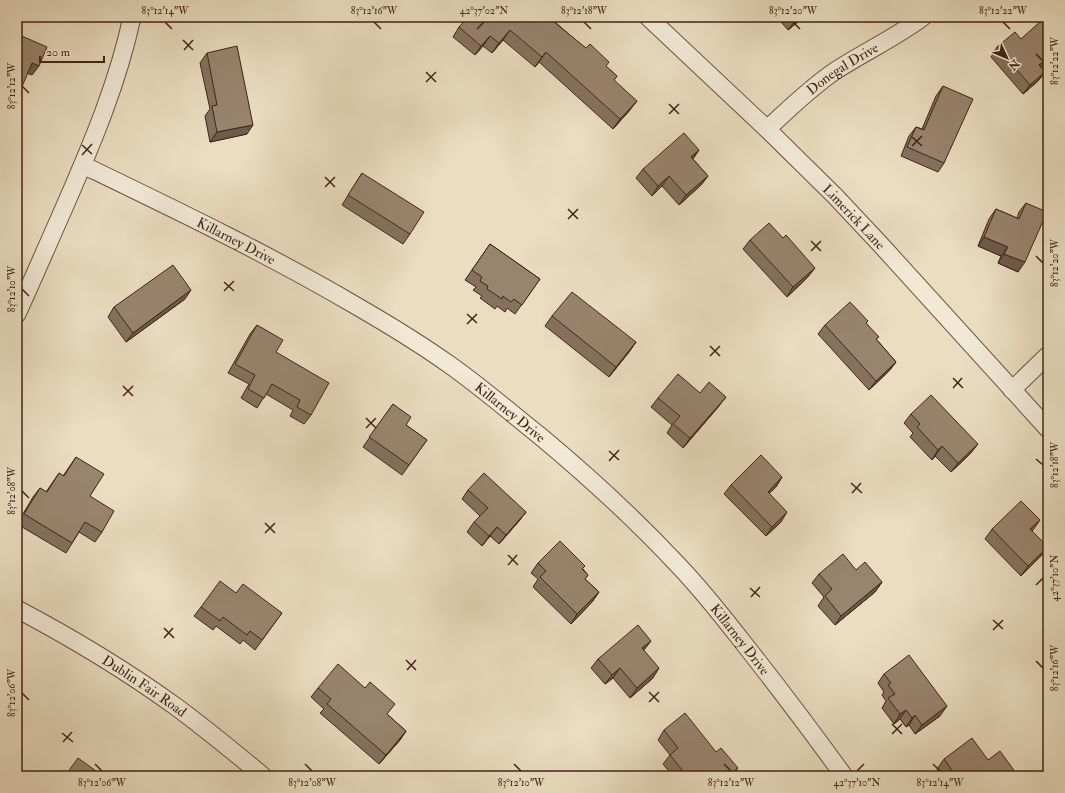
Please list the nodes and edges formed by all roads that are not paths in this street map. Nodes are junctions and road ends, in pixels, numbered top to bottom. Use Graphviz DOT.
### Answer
graph roads {
  1 [pos="132,17"];
  2 [pos="648,17"];
  3 [pos="923,17"];
  4 [pos="768,129"];
  5 [pos="83,165"];
  6 [pos="17,314"];
  7 [pos="1048,355"];
  8 [pos="1012,390"];
  9 [pos="1048,429"];
  10 [pos="17,609"];
  11 [pos="263,776"];
  12 [pos="844,776"];
  1 -- 5 [label="street"];
  2 -- 4 [label="street, Limerick Lane"];
  3 -- 4 [label="street, Donegal Drive"];
  4 -- 8 [label="street, Limerick Lane"];
  5 -- 6 [label="street"];
  5 -- 12 [label="street, Killarney Drive"];
  7 -- 8 [label="street"];
  8 -- 9 [label="street, Limerick Lane"];
  10 -- 11 [label="street, Dublin Fair Road"];
}
